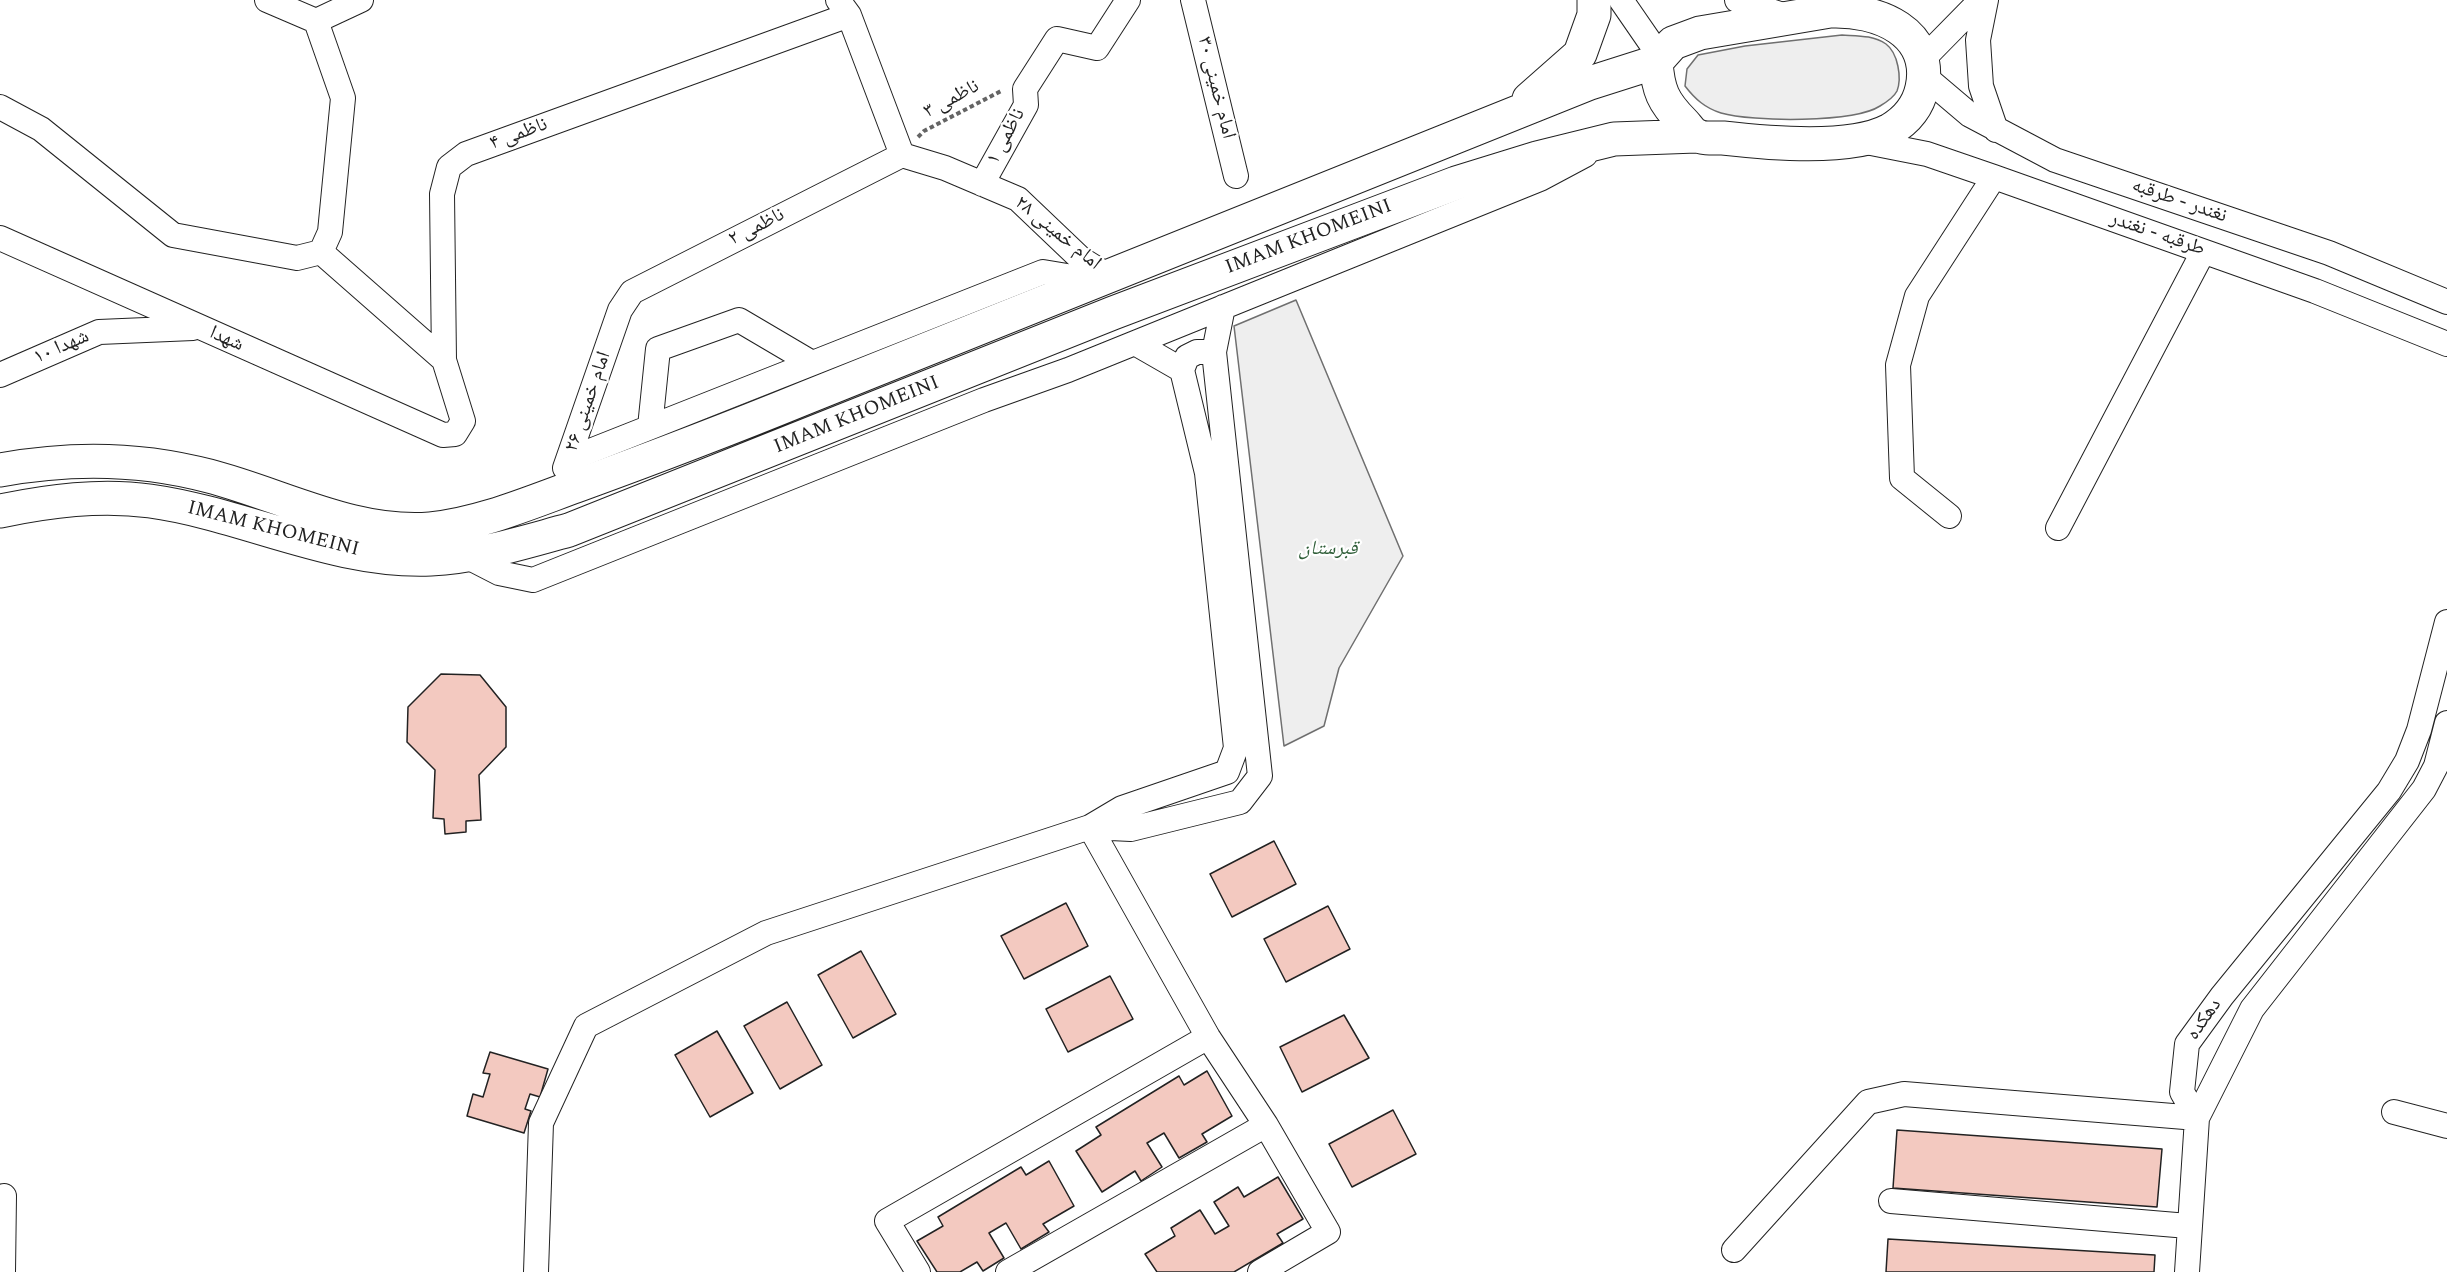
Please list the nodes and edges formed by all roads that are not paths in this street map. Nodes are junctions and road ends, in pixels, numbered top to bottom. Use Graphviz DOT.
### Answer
graph roads {
  1 [pos="267,0"];
  2 [pos="361,0"];
  3 [pos="1128,0"];
  4 [pos="1193,0"];
  5 [pos="1594,0"];
  6 [pos="1621,0"];
  7 [pos="1737,0"];
  8 [pos="1981,0"];
  9 [pos="1986,0"];
  10 [pos="1847,6"];
  11 [pos="843,8"];
  12 [pos="1791,17"];
  13 [pos="316,21"];
  14 [pos="1659,60"];
  15 [pos="1924,67"];
  16 [pos="0,108"];
  17 [pos="1514,113"];
  18 [pos="1996,130"];
  19 [pos="1696,136"];
  20 [pos="1614,139"];
  21 [pos="1861,141"];
  22 [pos="902,155"];
  23 [pos="1236,176"];
  24 [pos="1994,177"];
  25 [pos="982,184"];
  26 [pos="0,238"];
  27 [pos="321,252"];
  28 [pos="2203,252"];
  29 [pos="1105,279"];
  30 [pos="2447,302"];
  31 [pos="1223,307"];
  32 [pos="620,310"];
  33 [pos="198,328"];
  34 [pos="1135,343"];
  35 [pos="2447,344"];
  36 [pos="1214,352"];
  37 [pos="444,360"];
  38 [pos="812,363"];
  39 [pos="972,369"];
  40 [pos="1182,370"];
  41 [pos="0,375"];
  42 [pos="984,400"];
  43 [pos="650,427"];
  44 [pos="455,434"];
  45 [pos="570,459"];
  46 [pos="0,470"];
  47 [pos="554,494"];
  48 [pos="0,511"];
  49 [pos="1949,516"];
  50 [pos="2058,528"];
  51 [pos="464,555"];
  52 [pos="2447,622"];
  53 [pos="2447,723"];
  54 [pos="1227,772"];
  55 [pos="1251,788"];
  56 [pos="1090,827"];
  57 [pos="2222,996"];
  58 [pos="2252,1009"];
  59 [pos="1208,1037"];
  60 [pos="2394,1112"];
  61 [pos="2197,1119"];
  62 [pos="1266,1125"];
  63 [pos="2447,1126"];
  64 [pos="4,1196"];
  65 [pos="1891,1201"];
  66 [pos="2188,1226"];
  67 [pos="1734,1250"];
  68 [pos="3,1272"];
  69 [pos="536,1272"];
  70 [pos="918,1272"];
  71 [pos="1008,1272"];
  72 [pos="1260,1272"];
  73 [pos="2187,1272"];
  1 -- 13 [label="street"];
  2 -- 13 [label="street"];
  3 -- 25 [label="street, ناظمی ۱"];
  4 -- 23 [label="street, امام خمینی ۳۰"];
  5 -- 17 [label="highway"];
  6 -- 14 [label="street"];
  7 -- 12 [label="street"];
  8 -- 15 [label="street"];
  9 -- 18 [label="street"];
  10 -- 12 [label="highway"];
  10 -- 15 [label="highway"];
  11 -- 22 [label="street"];
  11 -- 37 [label="street, ناظمی ۴"];
  12 -- 14 [label="highway"];
  13 -- 27 [label="street"];
  14 -- 17 [label="highway, IMAM KHOMEINI"];
  14 -- 19 [label="highway"];
  15 -- 18 [label="street, نغندر - طرقبه"];
  15 -- 21 [label="highway, IMAM KHOMEINI"];
  16 -- 27 [label="street"];
  17 -- 29 [label="highway, IMAM KHOMEINI"];
  18 -- 30 [label="street, نغندر - طرقبه"];
  19 -- 20 [label="highway, IMAM KHOMEINI"];
  19 -- 21 [label="highway, IMAM KHOMEINI"];
  20 -- 31 [label="street"];
  20 -- 39 [label="highway, IMAM KHOMEINI"];
  21 -- 24 [label="street, طرقبه - نغندر"];
  22 -- 25 [label="street, امام خمینی ۲۸"];
  22 -- 32 [label="street, ناظمی ۲"];
  24 -- 28 [label="street, طرقبه - نغندر"];
  24 -- 49 [label="street"];
  25 -- 29 [label="street, امام خمینی ۲۸"];
  26 -- 33 [label="street, شهدا"];
  27 -- 37 [label="street"];
  28 -- 35 [label="street, طرقبه - نغندر"];
  28 -- 50 [label="street"];
  29 -- 38 [label="street"];
  29 -- 47 [label="highway, IMAM KHOMEINI"];
  31 -- 34 [label="street"];
  31 -- 36 [label="street"];
  32 -- 45 [label="street, امام خمینی ۲۶"];
  33 -- 41 [label="street, شهدا ۱۰"];
  33 -- 44 [label="street, شهدا"];
  34 -- 40 [label="street"];
  34 -- 42 [label="street"];
  36 -- 40 [label="street"];
  36 -- 55 [label="street"];
  37 -- 44 [label="street, ناظمی ۴"];
  38 -- 43 [label="street"];
  38 -- 43 [label="street"];
  39 -- 42 [label="street"];
  39 -- 51 [label="highway, IMAM KHOMEINI"];
  40 -- 54 [label="street"];
  42 -- 51 [label="street"];
  43 -- 45 [label="street"];
  45 -- 47 [label="street, امام خمینی ۲۶"];
  46 -- 47 [label="highway, IMAM KHOMEINI"];
  48 -- 51 [label="highway, IMAM KHOMEINI"];
  52 -- 57 [label="street, دهکده"];
  53 -- 58 [label="street, دهکده"];
  54 -- 55 [label="street"];
  54 -- 56 [label="street"];
  55 -- 56 [label="street"];
  56 -- 59 [label="street"];
  56 -- 69 [label="street"];
  57 -- 58 [label="street"];
  57 -- 61 [label="street, دهکده"];
  58 -- 61 [label="street, دهکده"];
  59 -- 62 [label="street"];
  59 -- 70 [label="street"];
  60 -- 63 [label="street"];
  61 -- 66 [label="street"];
  61 -- 67 [label="street"];
  62 -- 71 [label="street"];
  62 -- 72 [label="street"];
  64 -- 68 [label="street"];
  65 -- 66 [label="street"];
  66 -- 73 [label="street"];
}
